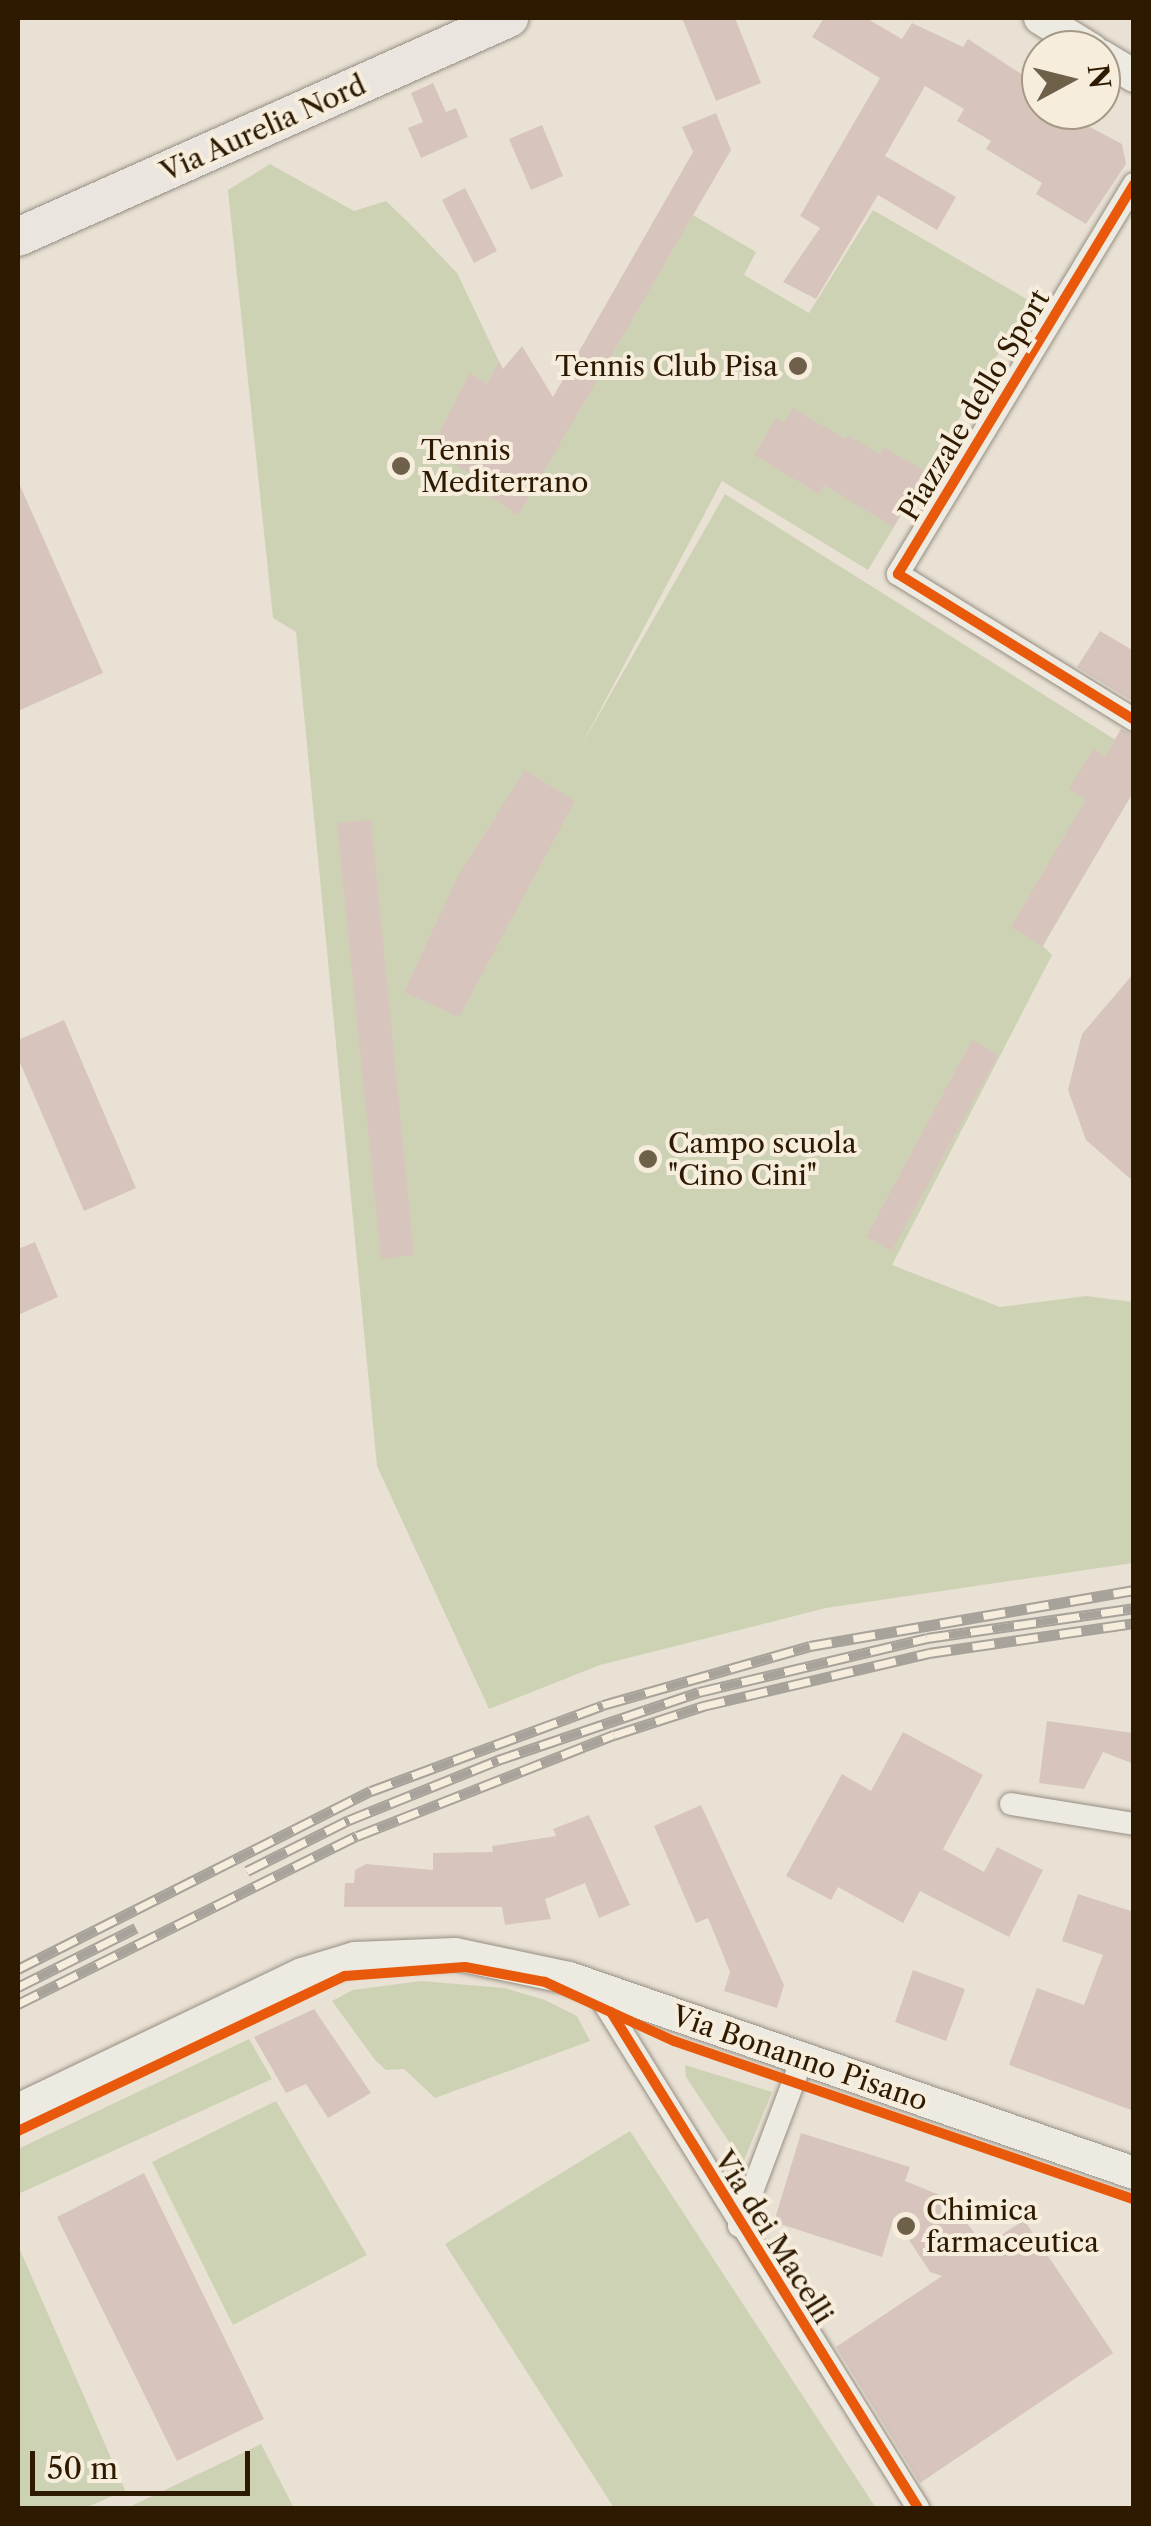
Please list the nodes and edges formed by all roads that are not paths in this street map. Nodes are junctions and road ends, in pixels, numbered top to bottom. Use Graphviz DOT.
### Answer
graph roads {
  1 [pos="508,18"];
  2 [pos="1134,184"];
  3 [pos="18,237"];
  4 [pos="1134,720"];
  5 [pos="1011,1804"];
  6 [pos="1134,1824"];
  7 [pos="594,1987"];
  8 [pos="802,2058"];
  9 [pos="18,2110"];
  10 [pos="1134,2173"];
  11 [pos="739,2226"];
  12 [pos="918,2508"];
  1 -- 3 [label="main road, Via Aurelia Nord"];
  2 -- 4 [label="street, Piazzale dello Sport"];
  5 -- 6 [label="street"];
  7 -- 8 [label="main road, Via Bonanno Pisano"];
  7 -- 9 [label="main road, Via Bonanno Pisano"];
  7 -- 11 [label="street, Via dei Macelli"];
  8 -- 10 [label="main road, Via Bonanno Pisano"];
  8 -- 11 [label="street, Via dei Macelli"];
  11 -- 12 [label="street, Via dei Macelli"];
}
